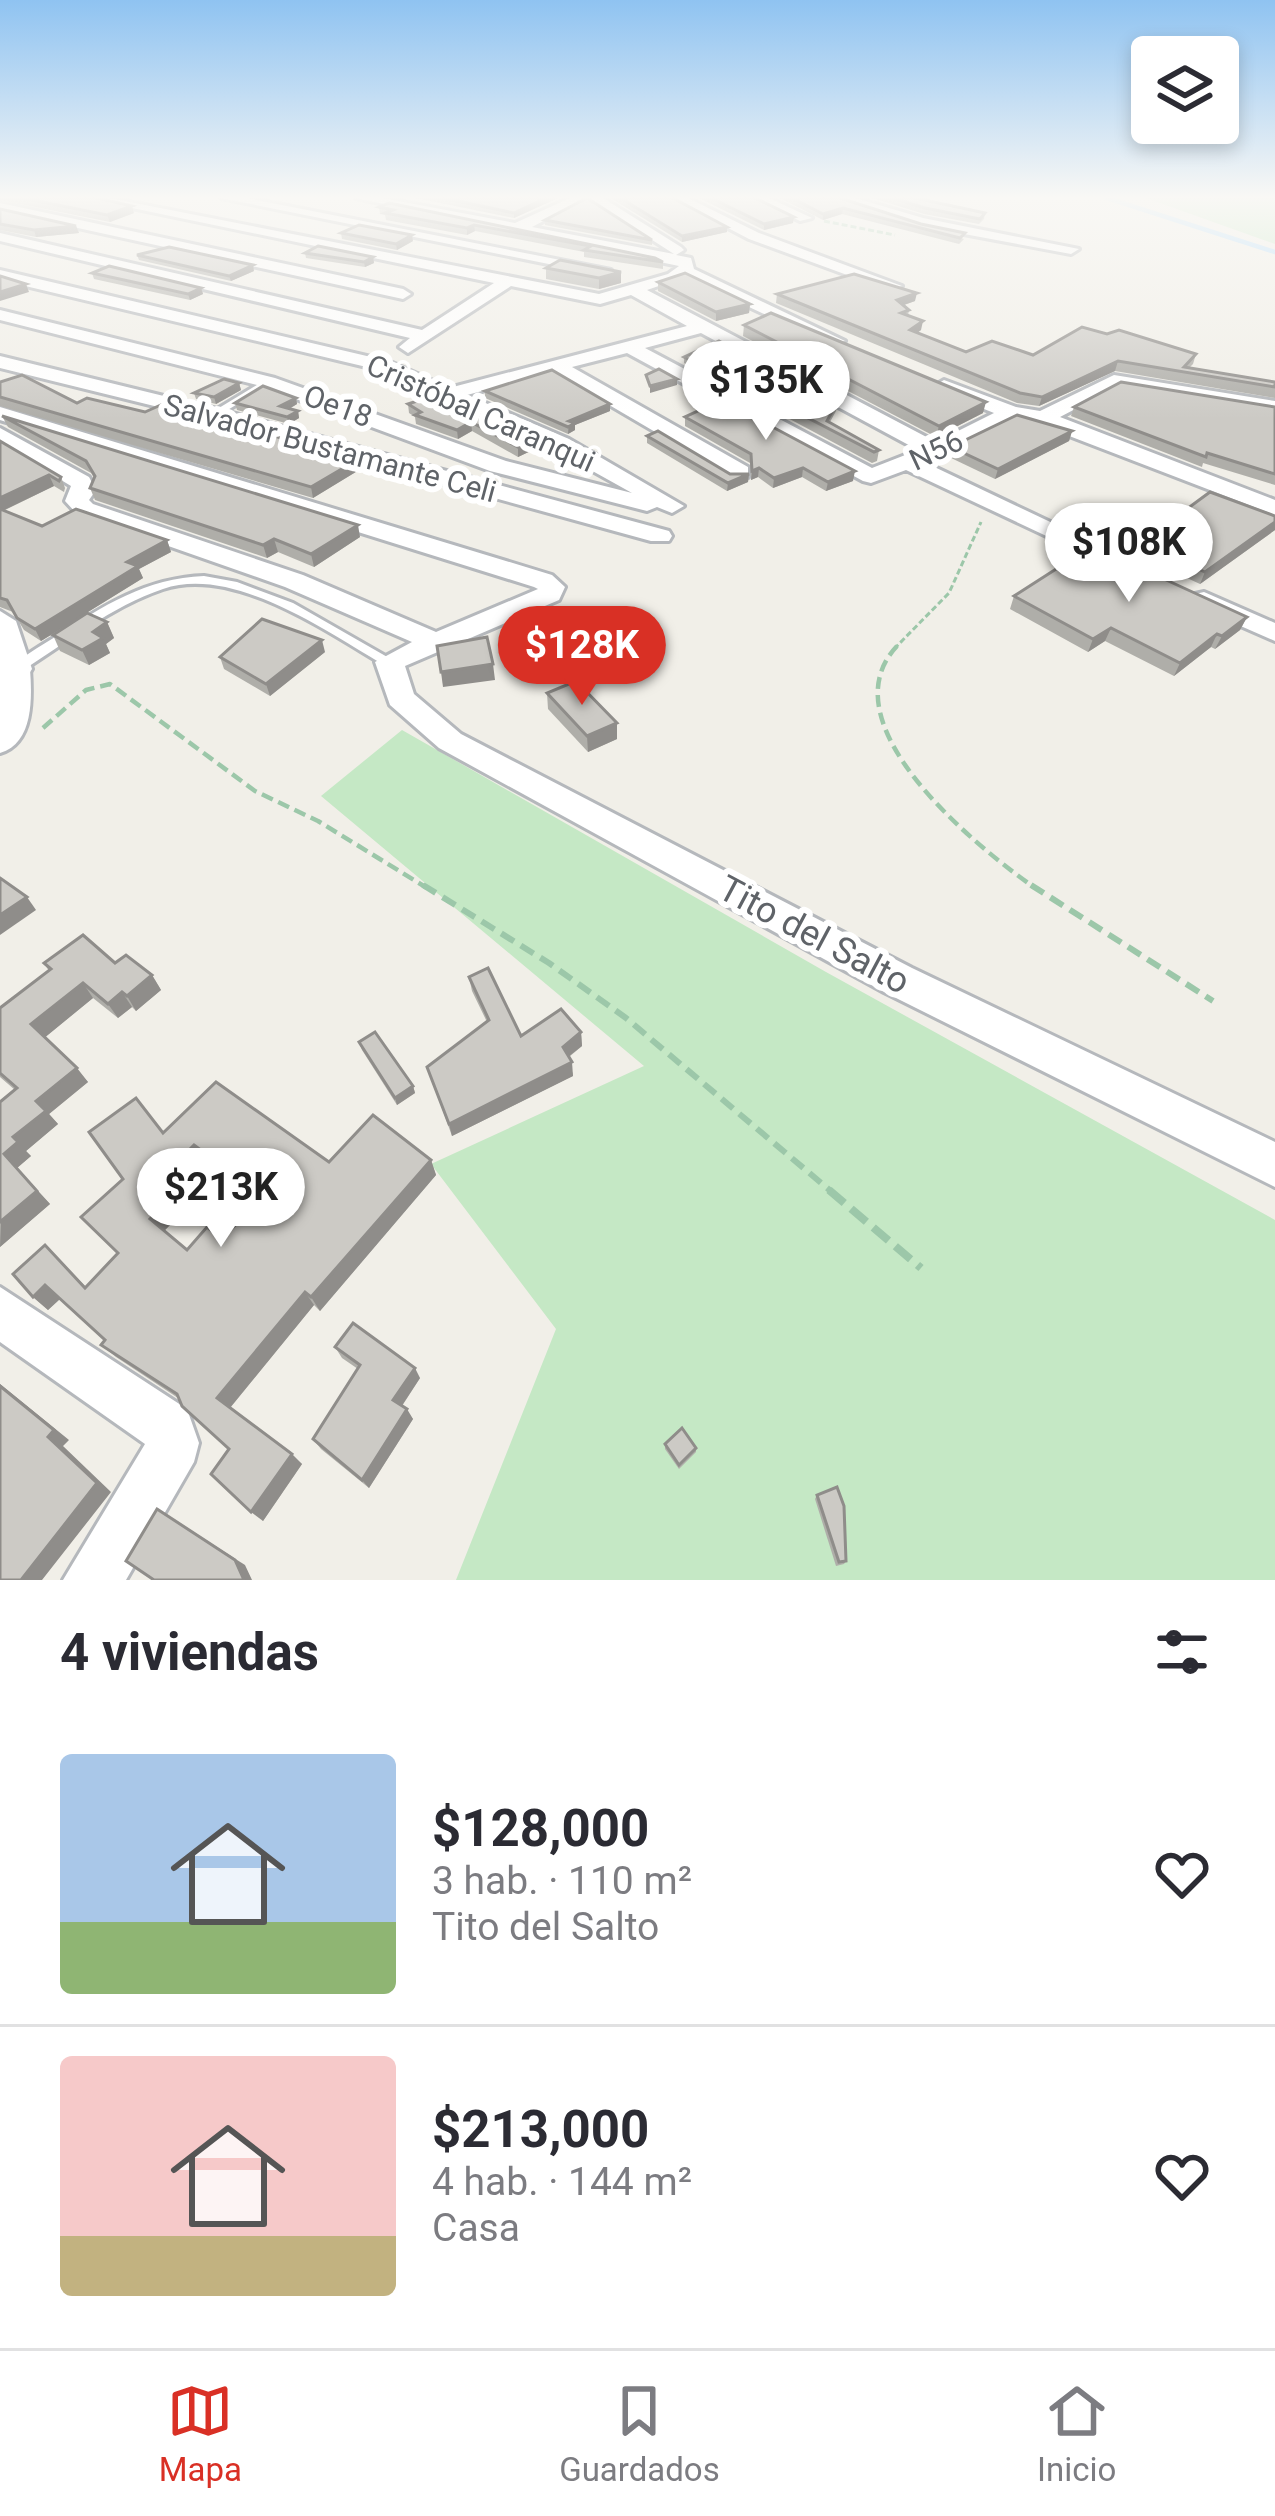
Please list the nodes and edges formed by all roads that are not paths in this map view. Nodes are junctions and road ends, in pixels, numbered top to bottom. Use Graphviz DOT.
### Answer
graph roads {
  1 [pos="150,272"];
  2 [pos="198,272"];
  3 [pos="305,272"];
  4 [pos="440,272"];
  5 [pos="458,272"];
  6 [pos="675,272"];
  7 [pos="854,272"];
  8 [pos="0,275"];
  9 [pos="182,279"];
  10 [pos="507,282"];
  11 [pos="894,286"];
  12 [pos="632,289"];
  13 [pos="403,293"];
  14 [pos="125,307"];
  15 [pos="0,315"];
  16 [pos="360,320"];
  17 [pos="703,327"];
  18 [pos="425,336"];
  19 [pos="630,347"];
  20 [pos="316,349"];
  21 [pos="862,352"];
  22 [pos="0,362"];
  23 [pos="381,364"];
  24 [pos="554,365"];
  25 [pos="926,378"];
  26 [pos="268,382"];
  27 [pos="448,394"];
  28 [pos="1275,407"];
  29 [pos="0,413"];
  30 [pos="1011,413"];
  31 [pos="214,414"];
  32 [pos="1043,418"];
  33 [pos="0,434"];
  34 [pos="164,444"];
  35 [pos="936,451"];
  36 [pos="908,464"];
  37 [pos="740,472"];
  38 [pos="672,506"];
  39 [pos="1275,508"];
  40 [pos="660,536"];
  41 [pos="1146,574"];
  42 [pos="1189,593"];
  43 [pos="0,621"];
  44 [pos="1275,633"];
  45 [pos="439,643"];
  46 [pos="389,662"];
  47 [pos="7,668"];
  48 [pos="0,742"];
  49 [pos="1275,1165"];
  50 [pos="5,1326"];
  51 [pos="92,1580"];
  1 -- 9 [label="street"];
  2 -- 9 [label="street"];
  3 -- 13 [label="street"];
  4 -- 13 [label="street"];
  5 -- 10 [label="street"];
  6 -- 12 [label="street"];
  6 -- 21 [label="street"];
  7 -- 11 [label="street"];
  8 -- 14 [label="street, Cristóbal Caranqui"];
  9 -- 14 [label="street"];
  9 -- 16 [label="street"];
  10 -- 12 [label="street"];
  10 -- 18 [label="street"];
  12 -- 17 [label="street"];
  13 -- 16 [label="street"];
  14 -- 20 [label="street, Cristóbal Caranqui"];
  15 -- 26 [label="street, Oe18"];
  16 -- 18 [label="street"];
  16 -- 20 [label="street"];
  17 -- 19 [label="street"];
  17 -- 35 [label="street"];
  18 -- 23 [label="street"];
  19 -- 24 [label="street"];
  19 -- 36 [label="street, N56"];
  20 -- 23 [label="street, Cristóbal Caranqui"];
  22 -- 31 [label="street, Salvador Bustamante Celi"];
  23 -- 27 [label="street, Cristóbal Caranqui"];
  24 -- 27 [label="street"];
  24 -- 37 [label="street"];
  25 -- 30 [label="street"];
  26 -- 31 [label="lane"];
  26 -- 38 [label="street, Oe18"];
  27 -- 38 [label="street, Cristóbal Caranqui"];
  28 -- 32 [label="street"];
  29 -- 34 [label="street"];
  30 -- 32 [label="street"];
  30 -- 35 [label="street, N56"];
  31 -- 34 [label="street"];
  31 -- 40 [label="street, Salvador Bustamante Celi"];
  32 -- 39 [label="street"];
  33 -- 45 [label="street"];
  34 -- 45 [label="street"];
  35 -- 36 [label="street, N56"];
  36 -- 41 [label="street"];
  42 -- 44 [label="street"];
  43 -- 47 [label="street"];
  45 -- 46 [label="street"];
  46 -- 47 [label="lane"];
  46 -- 49 [label="street, Tito del Salto"];
  47 -- 48 [label="street"];
  50 -- 51 [label="street"];
}
